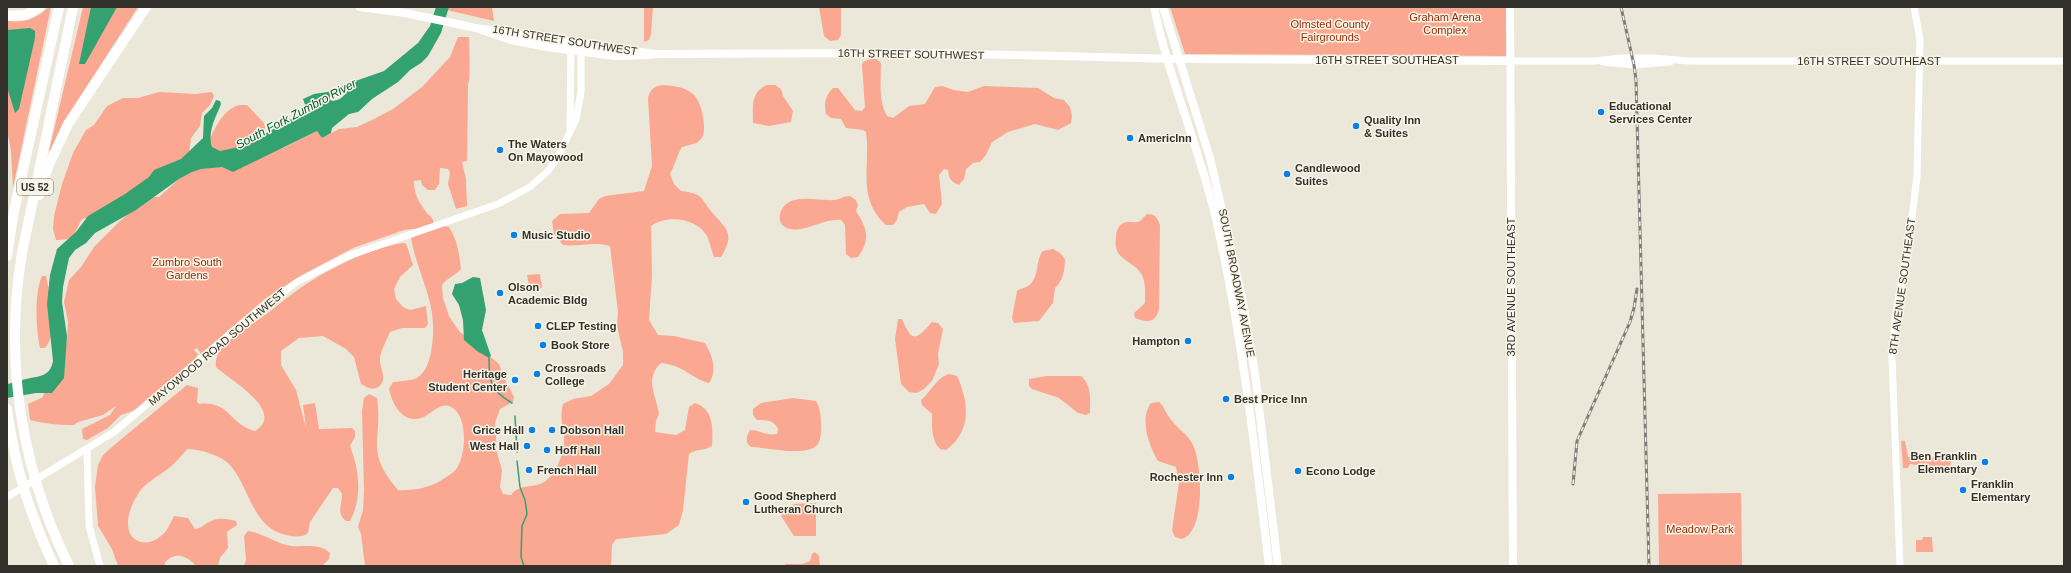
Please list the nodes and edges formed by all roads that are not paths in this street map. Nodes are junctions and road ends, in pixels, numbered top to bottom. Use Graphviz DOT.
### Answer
graph roads {
  1 [pos="40,7"];
  2 [pos="59,7"];
  3 [pos="73,7"];
  4 [pos="146,7"];
  5 [pos="360,7"];
  6 [pos="389,7"];
  7 [pos="1154,7"];
  8 [pos="1163,7"];
  9 [pos="1510,7"];
  10 [pos="1914,7"];
  11 [pos="405,13"];
  12 [pos="7,16"];
  13 [pos="476,28"];
  14 [pos="571,42"];
  15 [pos="581,43"];
  16 [pos="571,51"];
  17 [pos="581,52"];
  18 [pos="655,54"];
  19 [pos="1167,59"];
  20 [pos="1179,59"];
  21 [pos="2064,60"];
  22 [pos="1510,61"];
  23 [pos="1920,61"];
  24 [pos="570,130"];
  25 [pos="22,253"];
  26 [pos="7,256"];
  27 [pos="7,409"];
  28 [pos="87,449"];
  29 [pos="7,497"];
  30 [pos="54,566"];
  31 [pos="69,566"];
  32 [pos="100,566"];
  33 [pos="1269,566"];
  34 [pos="1278,566"];
  35 [pos="1513,566"];
  36 [pos="1900,566"];
  1 -- 12 [label="highway"];
  2 -- 26 [label="highway, US 52"];
  3 -- 25 [label="highway, US 52"];
  4 -- 25 [label="highway"];
  5 -- 11 [label="main road, 16TH STREET SOUTHWEST"];
  6 -- 11 [label="main road, 16TH STREET SOUTHWEST"];
  7 -- 19 [label="main road, SOUTH BROADWAY AVENUE"];
  8 -- 20 [label="main road, SOUTH BROADWAY AVENUE"];
  9 -- 22 [label="main road, 3RD AVENUE SOUTHEAST"];
  10 -- 23 [label="street, 8TH AVENUE SOUTHEAST"];
  11 -- 13 [label="main road, 16TH STREET SOUTHWEST"];
  13 -- 14 [label="main road, 16TH STREET SOUTHWEST"];
  13 -- 16 [label="main road, 16TH STREET SOUTHWEST"];
  14 -- 15 [label="main road, 16TH STREET SOUTHWEST"];
  14 -- 16 [label="street, MAYOWOOD ROAD SOUTHWEST"];
  15 -- 17 [label="street, MAYOWOOD ROAD SOUTHWEST"];
  15 -- 18 [label="main road, 16TH STREET SOUTHWEST"];
  16 -- 17 [label="main road, 16TH STREET SOUTHWEST"];
  16 -- 24 [label="street, MAYOWOOD ROAD SOUTHWEST"];
  17 -- 18 [label="main road, 16TH STREET SOUTHWEST"];
  17 -- 24 [label="street, MAYOWOOD ROAD SOUTHWEST"];
  18 -- 19 [label="main road, 16TH STREET SOUTHWEST"];
  19 -- 20 [label="main road, 16TH STREET SOUTHWEST"];
  19 -- 33 [label="main road, SOUTH BROADWAY AVENUE"];
  20 -- 22 [label="main road, 16TH STREET SOUTHEAST"];
  20 -- 34 [label="main road, SOUTH BROADWAY AVENUE"];
  21 -- 23 [label="street, 16TH STREET SOUTHEAST"];
  22 -- 23 [label="street, 16TH STREET SOUTHEAST"];
  22 -- 35 [label="main road, 3RD AVENUE SOUTHEAST"];
  23 -- 36 [label="street, 8TH AVENUE SOUTHEAST"];
  24 -- 28 [label="street, MAYOWOOD ROAD SOUTHWEST"];
  25 -- 31 [label="highway, US 52"];
  27 -- 30 [label="highway"];
  28 -- 29 [label="street, MAYOWOOD ROAD SOUTHWEST"];
  28 -- 32 [label="street"];
}
